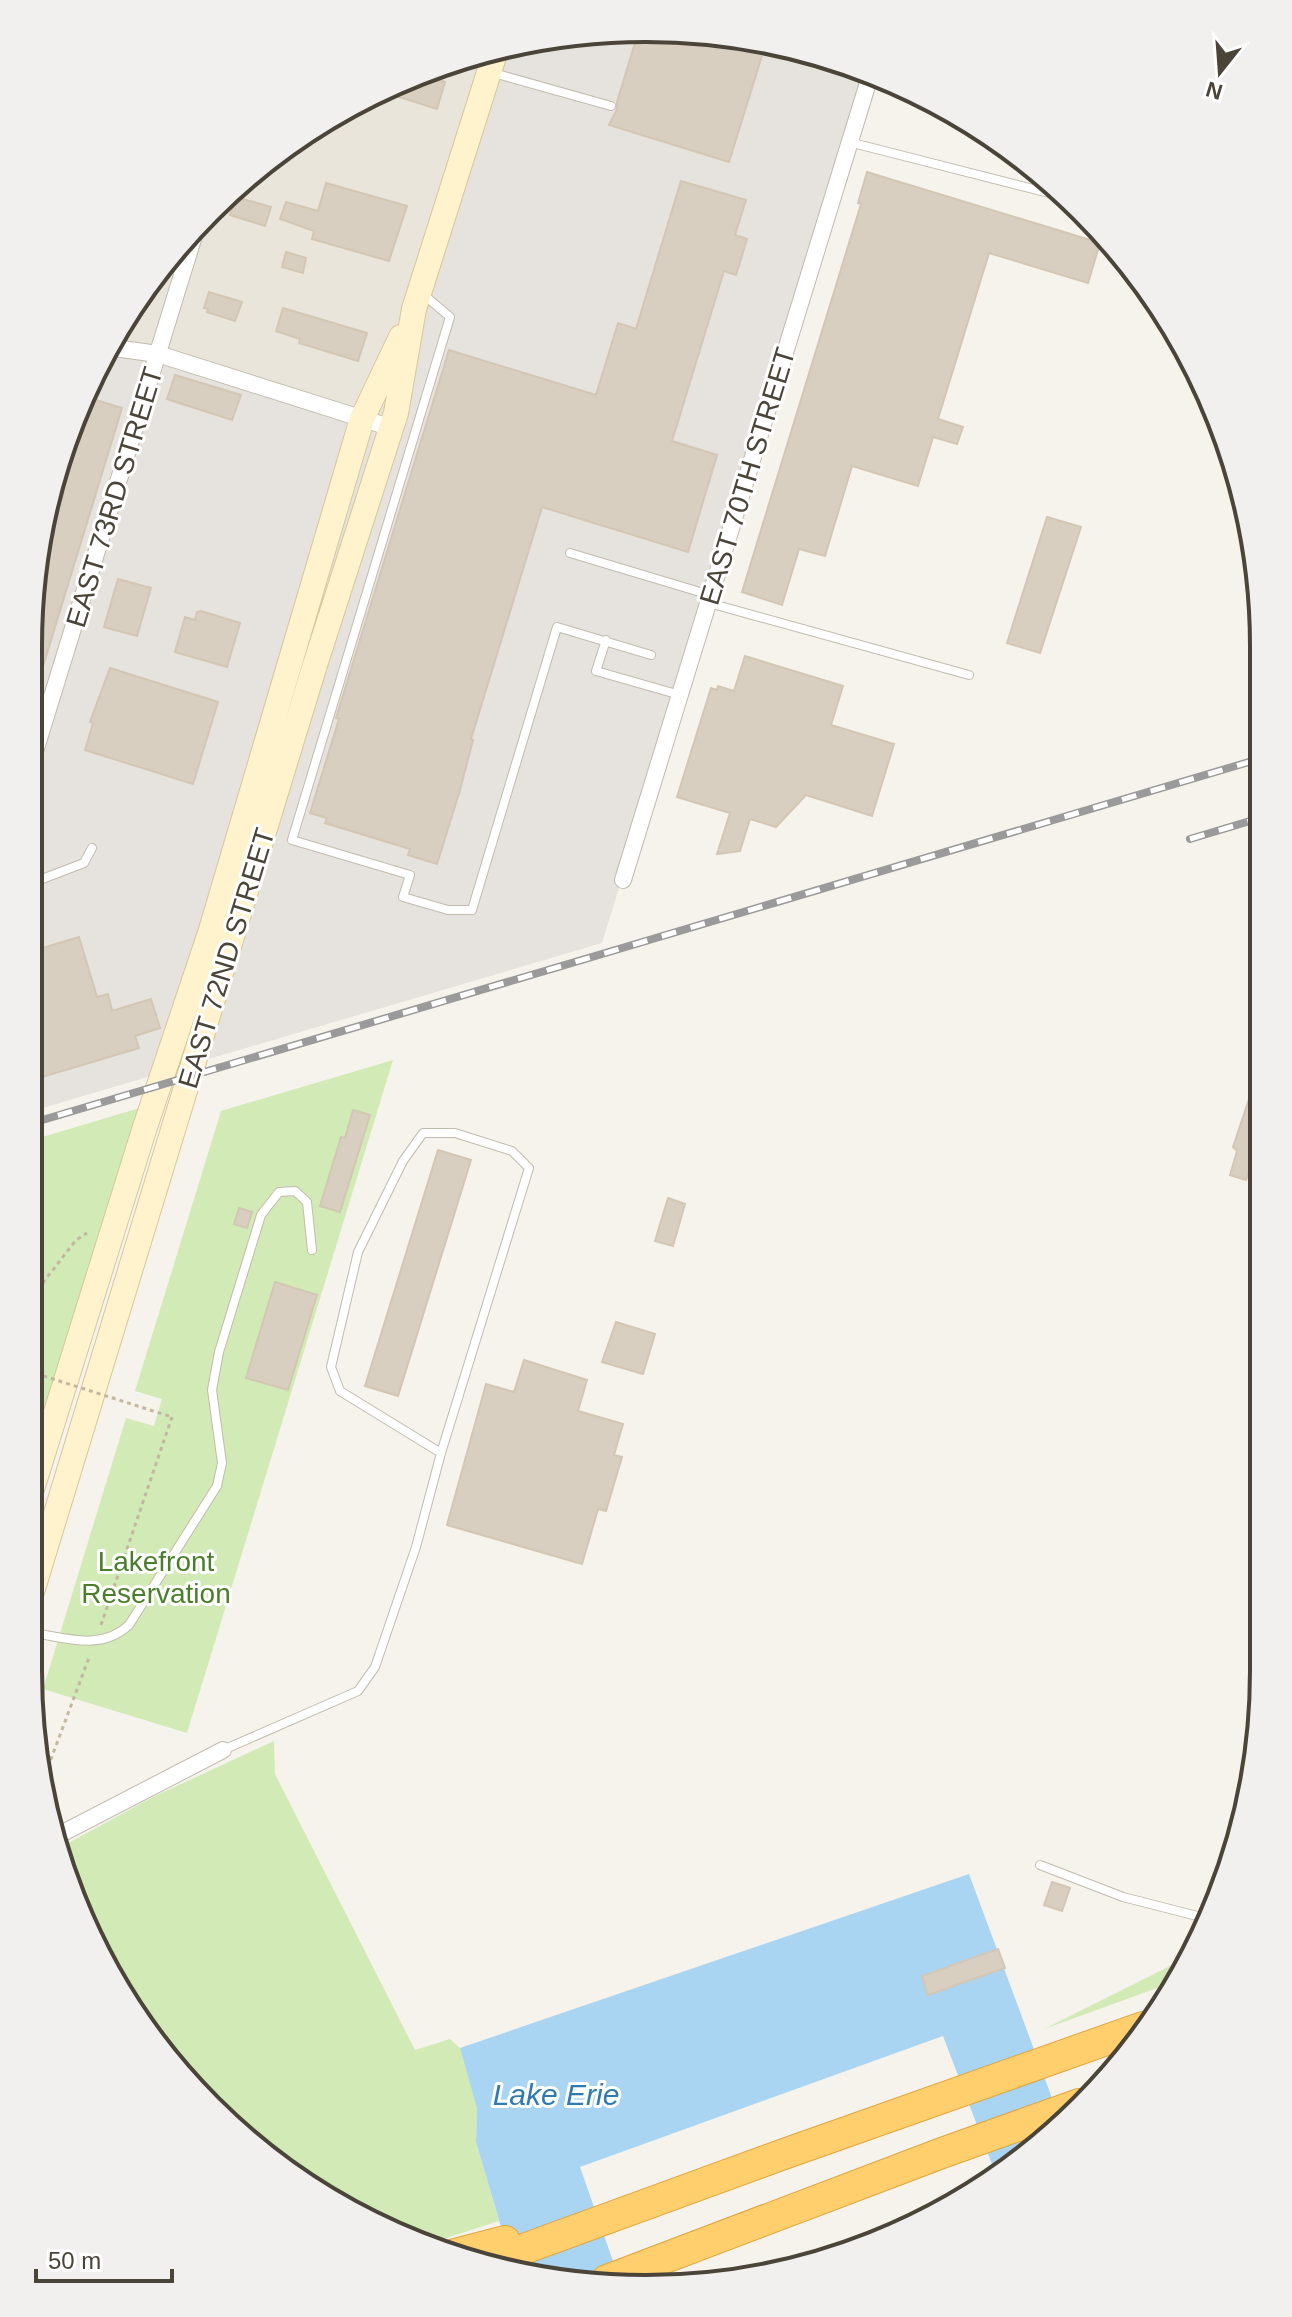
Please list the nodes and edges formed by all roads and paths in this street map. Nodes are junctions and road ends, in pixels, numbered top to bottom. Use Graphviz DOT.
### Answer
graph roads {
  1 [pos="492,63"];
  2 [pos="489,71"];
  3 [pos="867,84"];
  4 [pos="611,106"];
  5 [pos="849,142"];
  6 [pos="1043,192"];
  7 [pos="189,251"];
  8 [pos="417,300"];
  9 [pos="120,349"];
  10 [pos="158,354"];
  11 [pos="362,419"];
  12 [pos="392,428"];
  13 [pos="570,553"];
  14 [pos="709,599"];
  15 [pos="606,640"];
  16 [pos="651,655"];
  17 [pos="969,675"];
  18 [pos="680,695"];
  19 [pos="42,729"];
  20 [pos="92,848"];
  21 [pos="42,879"];
  22 [pos="623,880"];
  23 [pos="87,1233"];
  24 [pos="312,1250"];
  25 [pos="42,1284"];
  26 [pos="42,1375"];
  27 [pos="441,1453"];
  28 [pos="42,1457"];
  29 [pos="42,1559"];
  30 [pos="42,1634"];
  31 [pos="95,1641"];
  32 [pos="223,1750"];
  33 [pos="49,1763"];
  34 [pos="64,1832"];
  35 [pos="1040,1865"];
  36 [pos="1198,1916"];
  37 [pos="1130,2031"];
  38 [pos="1059,2111"];
  39 [pos="482,2252"];
  40 [pos="621,2274"];
  1 -- 2 [label="main road, EAST 72ND STREET"];
  2 -- 4 [label="lane"];
  2 -- 8 [label="main road, EAST 72ND STREET"];
  3 -- 5 [label="street, EAST 70TH STREET"];
  5 -- 6 [label="lane"];
  5 -- 14 [label="street, EAST 70TH STREET"];
  7 -- 10 [label="street, EAST 73RD STREET"];
  8 -- 11 [label="main road, EAST 72ND STREET"];
  8 -- 12 [label="main road, EAST 72ND STREET"];
  8 -- 15 [label="lane"];
  9 -- 10 [label="street"];
  10 -- 11 [label="street"];
  10 -- 19 [label="street, EAST 73RD STREET"];
  11 -- 12 [label="street"];
  11 -- 28 [label="main road, EAST 72ND STREET"];
  12 -- 29 [label="main road, EAST 72ND STREET"];
  13 -- 14 [label="lane"];
  14 -- 17 [label="lane"];
  14 -- 18 [label="street, EAST 70TH STREET"];
  15 -- 16 [label="lane"];
  15 -- 18 [label="lane"];
  18 -- 22 [label="street, EAST 70TH STREET"];
  20 -- 21 [label="lane"];
  23 -- 25 [label="path"];
  24 -- 31 [label="lane"];
  26 -- 31 [label="path, bridge"];
  27 -- 27 [label="lane"];
  27 -- 32 [label="lane"];
  30 -- 31 [label="lane"];
  31 -- 33 [label="path"];
  32 -- 34 [label="street"];
  35 -- 36 [label="lane"];
  37 -- 39 [label="highway"];
  38 -- 40 [label="highway"];
}
